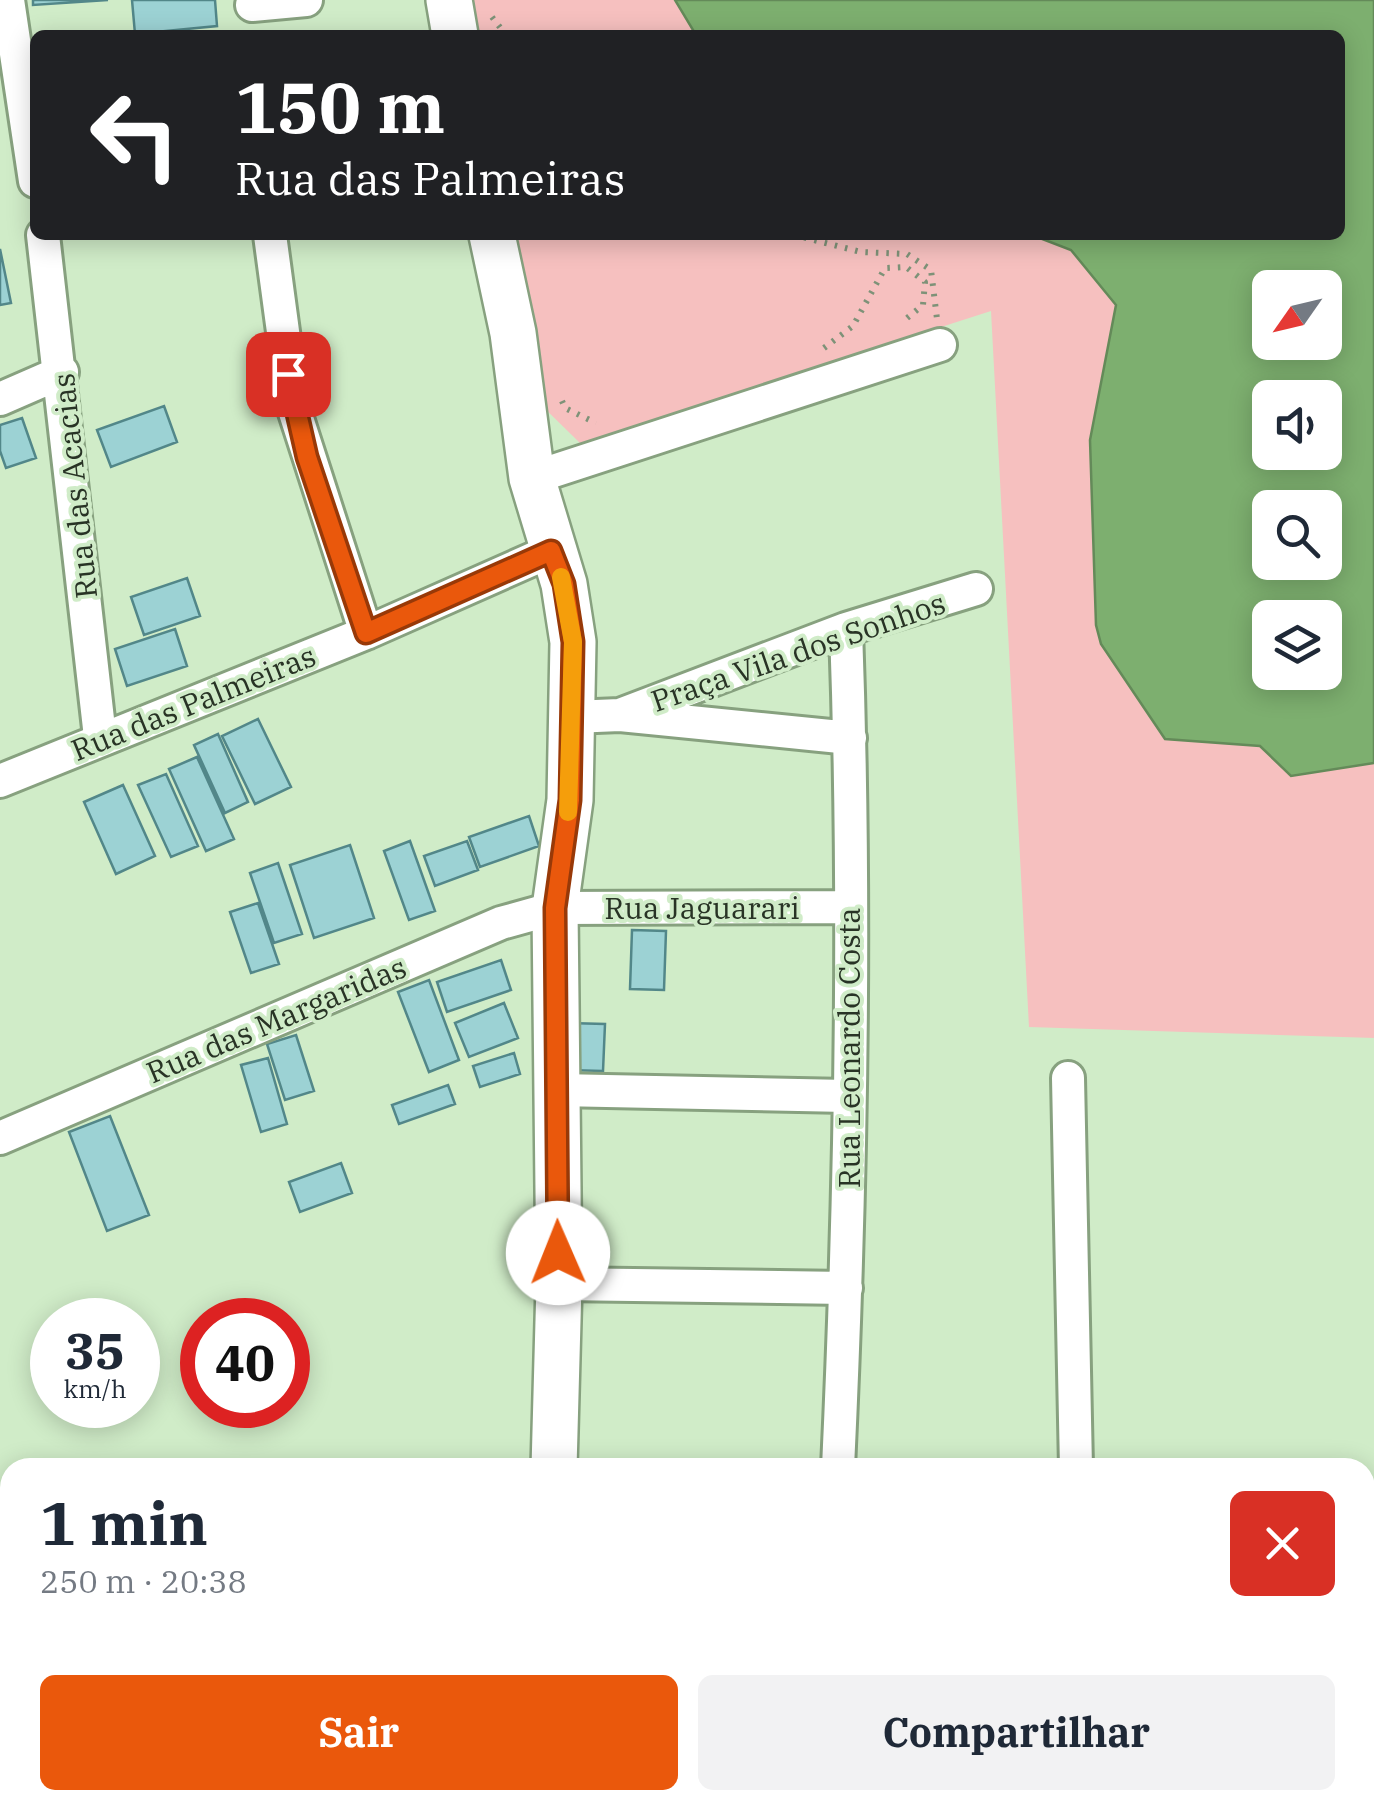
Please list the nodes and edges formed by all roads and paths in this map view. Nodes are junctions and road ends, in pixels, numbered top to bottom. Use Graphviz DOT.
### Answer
graph roads {
  1 [pos="8,0"];
  2 [pos="306,0"];
  3 [pos="449,0"];
  4 [pos="253,13"];
  5 [pos="453,30"];
  6 [pos="7,37"];
  7 [pos="30,156"];
  8 [pos="43,240"];
  9 [pos="271,240"];
  10 [pos="493,240"];
  11 [pos="814,240"];
  12 [pos="891,326"];
  13 [pos="860,337"];
  14 [pos="940,346"];
  15 [pos="62,372"];
  16 [pos="559,392"];
  17 [pos="0,399"];
  18 [pos="608,422"];
  19 [pos="532,478"];
  20 [pos="551,551"];
  21 [pos="976,589"];
  22 [pos="846,629"];
  23 [pos="366,633"];
  24 [pos="620,715"];
  25 [pos="572,717"];
  26 [pos="100,737"];
  27 [pos="850,738"];
  28 [pos="0,781"];
  29 [pos="848,907"];
  30 [pos="555,908"];
  31 [pos="1068,1078"];
  32 [pos="558,1090"];
  33 [pos="848,1096"];
  34 [pos="0,1138"];
  35 [pos="559,1284"];
  36 [pos="846,1288"];
  37 [pos="554,1458"];
  38 [pos="838,1458"];
  39 [pos="1076,1458"];
  1 -- 6 [label="street"];
  2 -- 4 [label="street"];
  3 -- 5 [label="street"];
  6 -- 7 [label="street"];
  8 -- 15 [label="street, Rua das Acacias"];
  9 -- 23 [label="street"];
  10 -- 19 [label="street"];
  11 -- 14 [label="path"];
  12 -- 13 [label="path"];
  14 -- 19 [label="street"];
  15 -- 17 [label="street"];
  15 -- 26 [label="street, Rua das Acacias"];
  16 -- 18 [label="path"];
  19 -- 20 [label="street"];
  20 -- 23 [label="street, Rua das Palmeiras"];
  20 -- 25 [label="street"];
  21 -- 22 [label="street, Praça Vila dos Sonhos"];
  22 -- 24 [label="street, Praça Vila dos Sonhos"];
  22 -- 27 [label="street, Rua Leonardo Costa"];
  23 -- 26 [label="street, Rua das Palmeiras"];
  24 -- 25 [label="street, Praça Vila dos Sonhos"];
  24 -- 27 [label="street, Praça Vila dos Sonhos"];
  25 -- 30 [label="street"];
  26 -- 28 [label="street, Rua das Palmeiras"];
  27 -- 29 [label="street, Rua Leonardo Costa"];
  29 -- 30 [label="street, Rua Jaguarari"];
  29 -- 33 [label="street, Rua Leonardo Costa"];
  30 -- 32 [label="street"];
  30 -- 34 [label="street, Rua das Margaridas"];
  31 -- 39 [label="street"];
  32 -- 33 [label="street"];
  32 -- 35 [label="street"];
  33 -- 36 [label="street, Rua Leonardo Costa"];
  35 -- 36 [label="street"];
  35 -- 37 [label="street"];
  36 -- 38 [label="street, Rua Leonardo Costa"];
}
